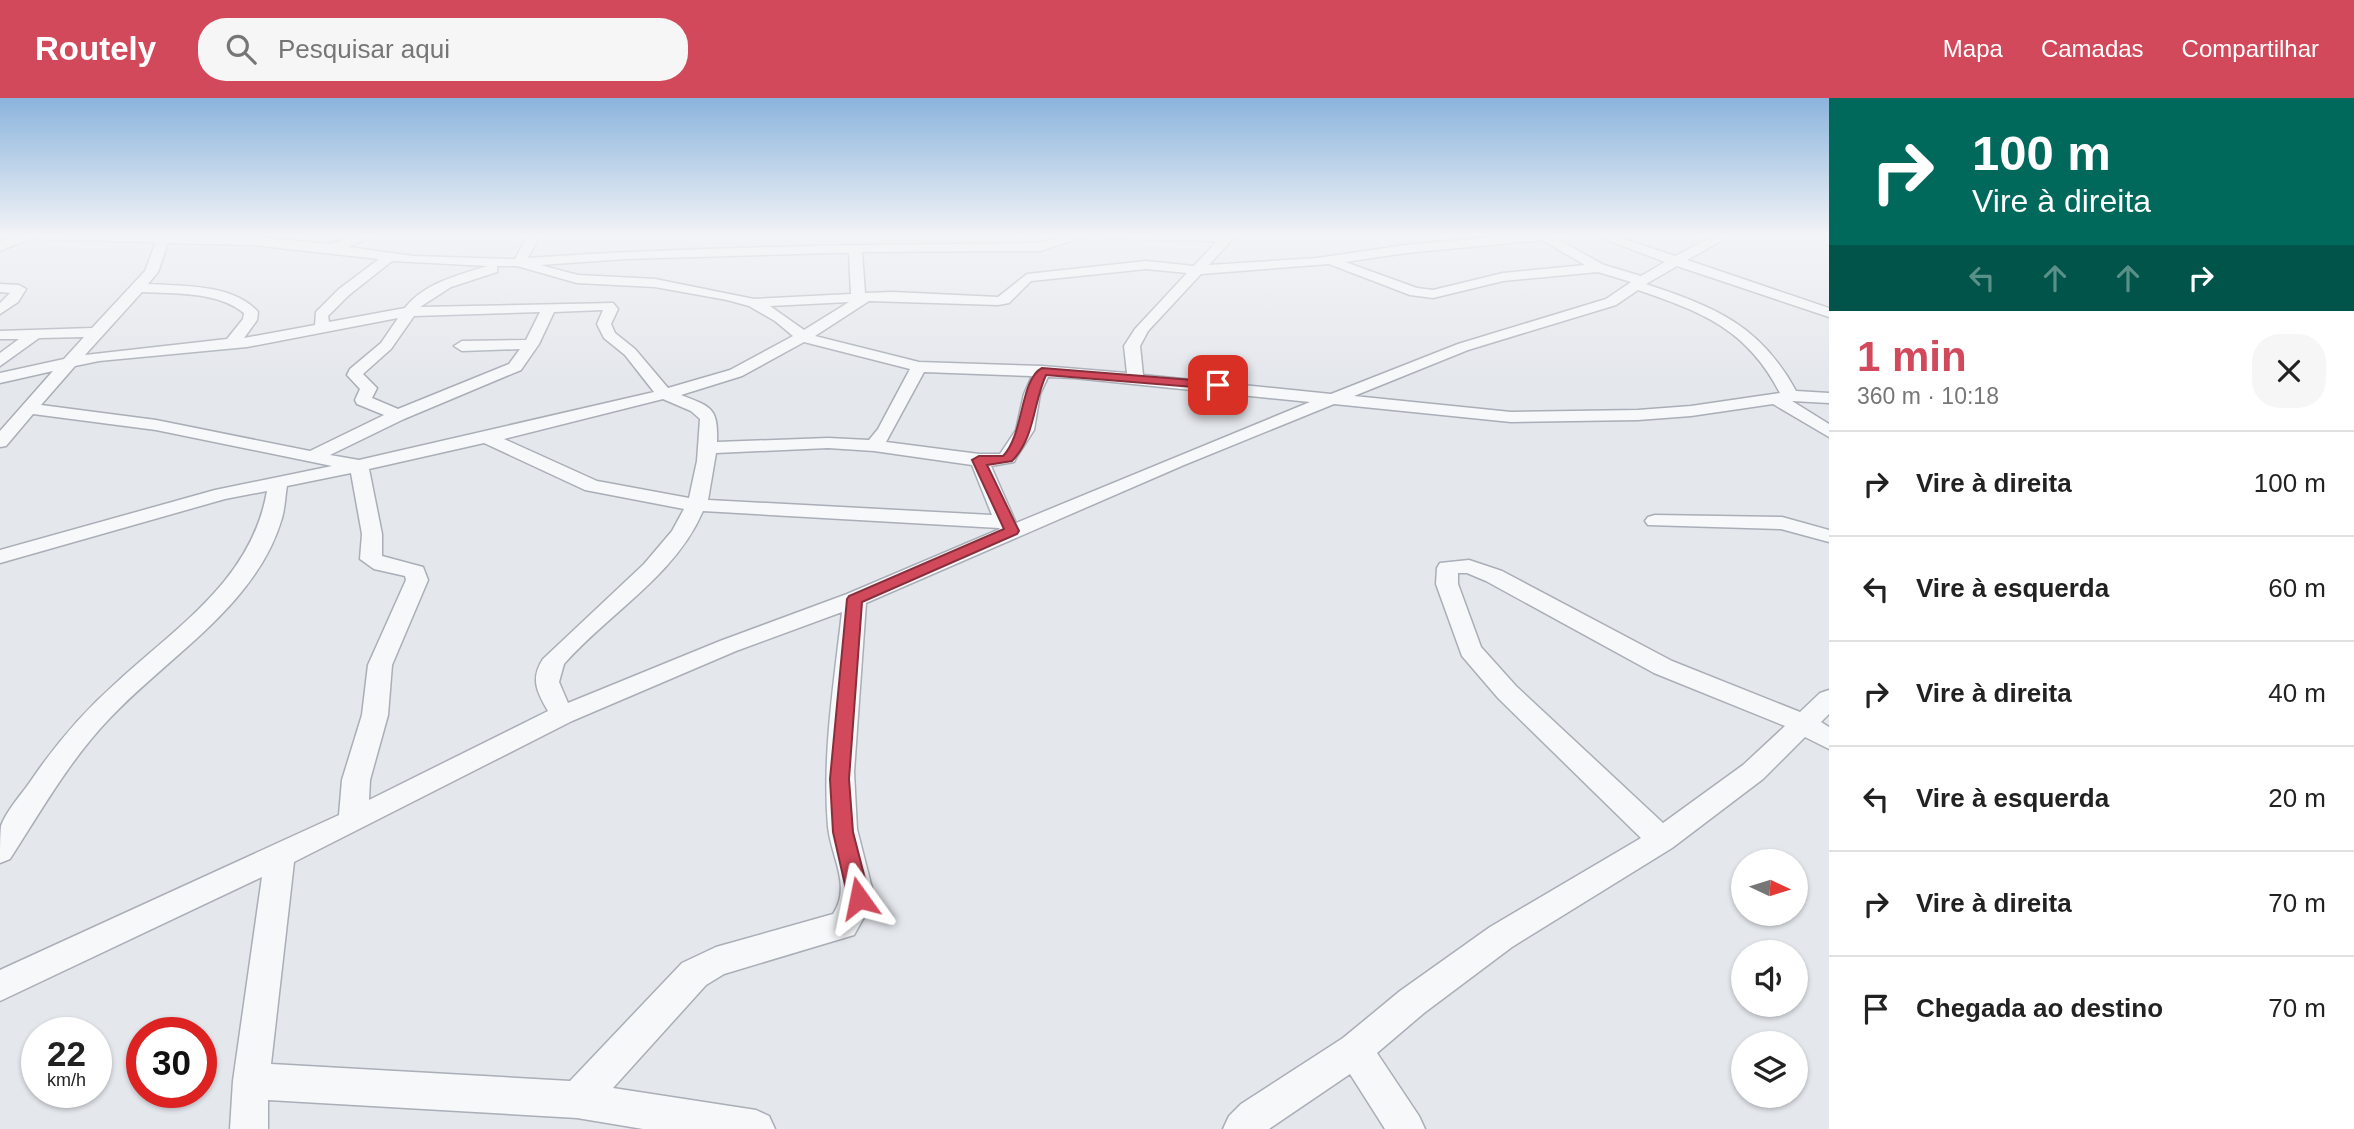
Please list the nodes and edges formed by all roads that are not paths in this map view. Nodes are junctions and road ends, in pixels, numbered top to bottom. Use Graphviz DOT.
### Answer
graph roads {
  1 [pos="142,283"];
  2 [pos="356,283"];
  3 [pos="449,283"];
  4 [pos="576,283"];
  5 [pos="650,283"];
  6 [pos="859,283"];
  7 [pos="1020,283"];
  8 [pos="1186,283"];
  9 [pos="1391,283"];
  10 [pos="1478,283"];
  11 [pos="1639,283"];
  12 [pos="1740,283"];
  13 [pos="0,288"];
  14 [pos="138,288"];
  15 [pos="861,298"];
  16 [pos="754,303"];
  17 [pos="554,307"];
  18 [pos="0,310"];
  19 [pos="409,312"];
  20 [pos="1829,313"];
  21 [pos="323,330"];
  22 [pos="96,331"];
  23 [pos="36,333"];
  24 [pos="0,335"];
  25 [pos="803,337"];
  26 [pos="231,344"];
  27 [pos="531,344"];
  28 [pos="462,346"];
  29 [pos="0,361"];
  30 [pos="72,361"];
  31 [pos="919,367"];
  32 [pos="1042,371"];
  33 [pos="0,378"];
  34 [pos="1135,378"];
  35 [pos="664,394"];
  36 [pos="1782,396"];
  37 [pos="1829,398"];
  38 [pos="1335,399"];
  39 [pos="31,409"];
  40 [pos="398,415"];
  41 [pos="1829,432"];
  42 [pos="487,438"];
  43 [pos="0,442"];
  44 [pos="874,446"];
  45 [pos="708,448"];
  46 [pos="309,458"];
  47 [pos="979,460"];
  48 [pos="359,466"];
  49 [pos="278,482"];
  50 [pos="696,505"];
  51 [pos="1655,521"];
  52 [pos="1009,526"];
  53 [pos="1829,536"];
  54 [pos="0,557"];
  55 [pos="855,599"];
  56 [pos="1829,699"];
  57 [pos="562,715"];
  58 [pos="1816,731"];
  59 [pos="354,821"];
  60 [pos="1662,839"];
  61 [pos="0,851"];
  62 [pos="280,855"];
  63 [pos="0,986"];
  64 [pos="1355,1049"];
  65 [pos="251,1081"];
  66 [pos="577,1100"];
  67 [pos="249,1129"];
  68 [pos="756,1129"];
  69 [pos="1242,1129"];
  70 [pos="1406,1129"];
  1 -- 14 [label="street"];
  2 -- 21 [label="street"];
  3 -- 19 [label="street"];
  4 -- 17 [label="street"];
  5 -- 16 [label="street"];
  6 -- 15 [label="street"];
  7 -- 15 [label="street"];
  8 -- 34 [label="street"];
  9 -- 10 [label="street"];
  11 -- 36 [label="street"];
  11 -- 38 [label="street"];
  12 -- 20 [label="street"];
  13 -- 18 [label="street"];
  14 -- 22 [label="street"];
  14 -- 26 [label="street"];
  15 -- 16 [label="street"];
  15 -- 25 [label="street"];
  16 -- 25 [label="street"];
  17 -- 19 [label="street"];
  17 -- 27 [label="street"];
  17 -- 35 [label="street"];
  19 -- 21 [label="street"];
  19 -- 40 [label="street"];
  21 -- 26 [label="street"];
  22 -- 23 [label="street"];
  22 -- 30 [label="street"];
  23 -- 24 [label="street"];
  23 -- 29 [label="street"];
  25 -- 31 [label="street"];
  25 -- 35 [label="street"];
  26 -- 30 [label="street"];
  27 -- 28 [label="street"];
  27 -- 40 [label="street"];
  30 -- 33 [label="street"];
  30 -- 39 [label="street"];
  31 -- 32 [label="street"];
  31 -- 44 [label="street"];
  32 -- 34 [label="street"];
  32 -- 47 [label="street"];
  34 -- 38 [label="street"];
  35 -- 42 [label="street"];
  35 -- 45 [label="street"];
  36 -- 37 [label="street"];
  36 -- 38 [label="street"];
  36 -- 41 [label="street"];
  38 -- 52 [label="street"];
  39 -- 43 [label="street"];
  39 -- 46 [label="street"];
  40 -- 46 [label="street"];
  42 -- 48 [label="street"];
  42 -- 50 [label="street"];
  44 -- 45 [label="street"];
  44 -- 47 [label="street"];
  45 -- 50 [label="street"];
  46 -- 48 [label="street"];
  47 -- 52 [label="street"];
  48 -- 49 [label="street"];
  48 -- 59 [label="street"];
  49 -- 54 [label="street"];
  49 -- 61 [label="street"];
  50 -- 52 [label="street"];
  50 -- 57 [label="street"];
  51 -- 53 [label="street"];
  52 -- 55 [label="street"];
  55 -- 57 [label="street"];
  55 -- 66 [label="street"];
  56 -- 58 [label="street"];
  57 -- 59 [label="street"];
  58 -- 60 [label="street"];
  58 -- 60 [label="street"];
  59 -- 62 [label="street"];
  60 -- 64 [label="street"];
  62 -- 63 [label="street"];
  62 -- 65 [label="street"];
  64 -- 69 [label="street"];
  64 -- 70 [label="street"];
  65 -- 66 [label="street"];
  65 -- 67 [label="street"];
  66 -- 68 [label="street"];
}
